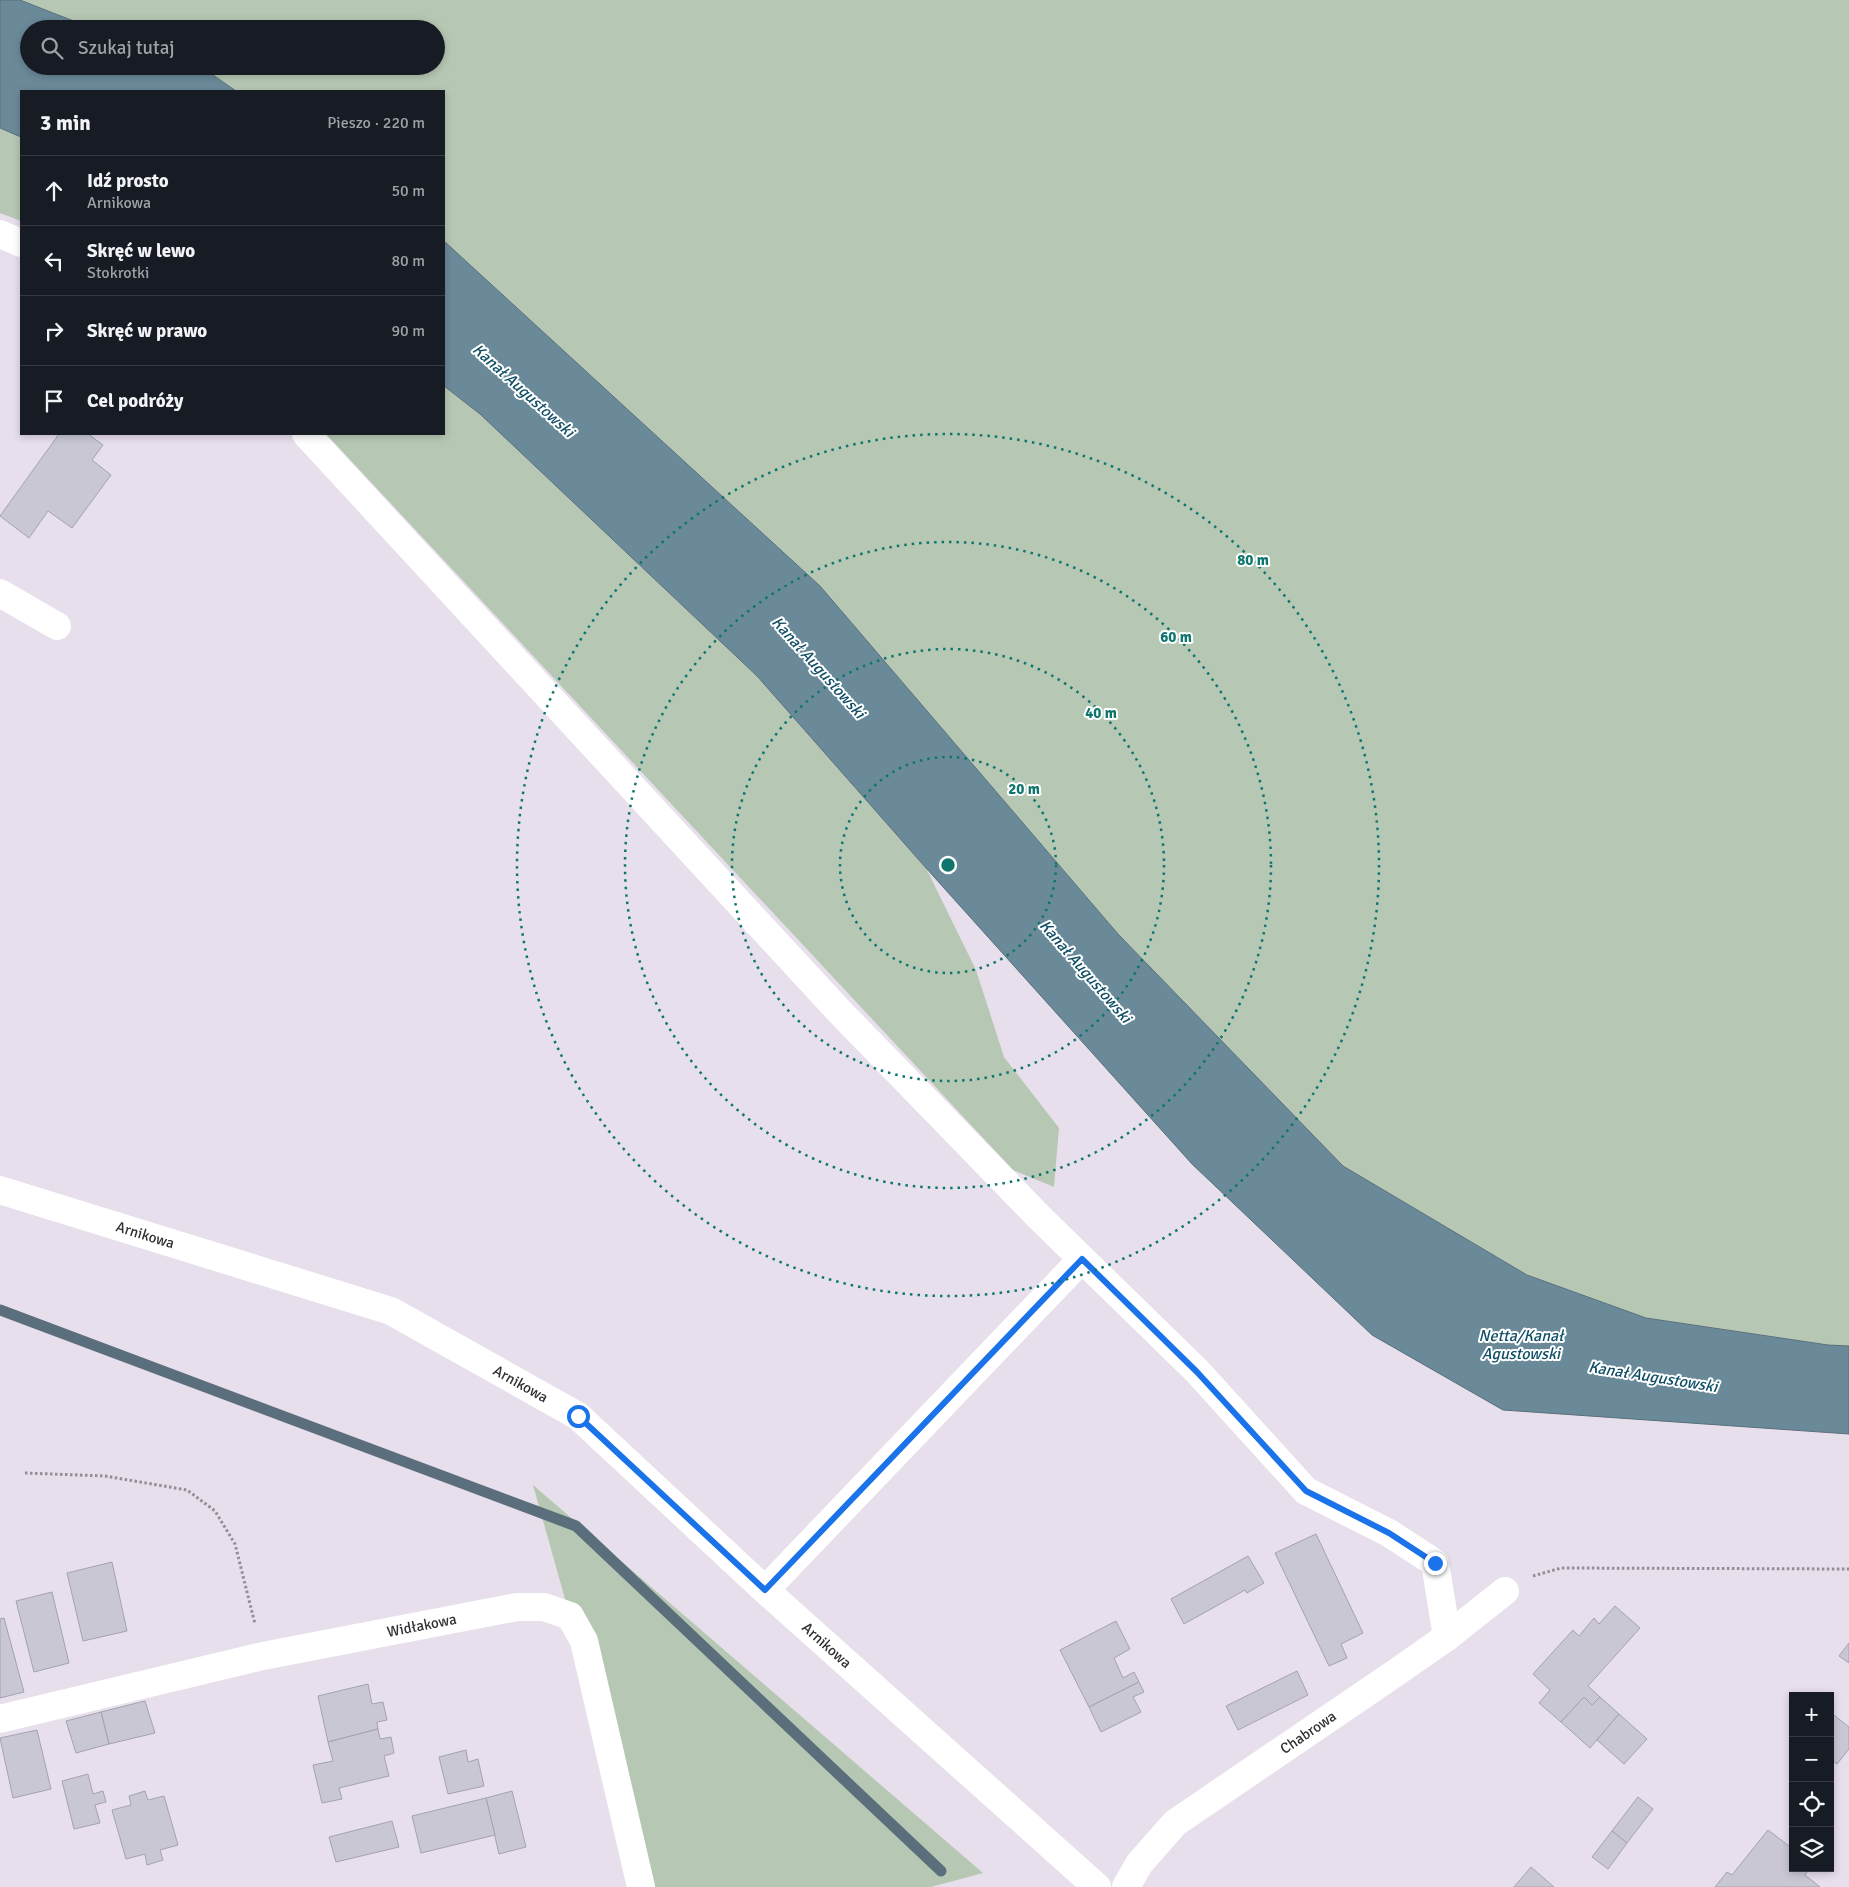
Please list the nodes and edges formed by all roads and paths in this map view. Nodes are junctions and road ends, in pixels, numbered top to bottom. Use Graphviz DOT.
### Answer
graph roads {
  1 [pos="0,234"];
  2 [pos="20,243"];
  3 [pos="307,435"];
  4 [pos="0,593"];
  5 [pos="57,626"];
  6 [pos="0,1190"];
  7 [pos="1082,1259"];
  8 [pos="25,1473"];
  9 [pos="1849,1569"];
  10 [pos="765,1590"];
  11 [pos="1505,1591"];
  12 [pos="1447,1637"];
  13 [pos="263,1656"];
  14 [pos="0,1719"];
  15 [pos="641,1887"];
  16 [pos="1097,1887"];
  17 [pos="1126,1887"];
  1 -- 2 [label="street"];
  3 -- 7 [label="street"];
  4 -- 5 [label="street"];
  6 -- 10 [label="street, Arnikowa"];
  7 -- 10 [label="street"];
  7 -- 12 [label="street"];
  8 -- 13 [label="path"];
  9 -- 11 [label="path"];
  10 -- 16 [label="street, Arnikowa"];
  11 -- 12 [label="street, Chabrowa"];
  12 -- 17 [label="street, Chabrowa"];
  13 -- 14 [label="street, Widłakowa"];
  13 -- 15 [label="street, Widłakowa"];
}
